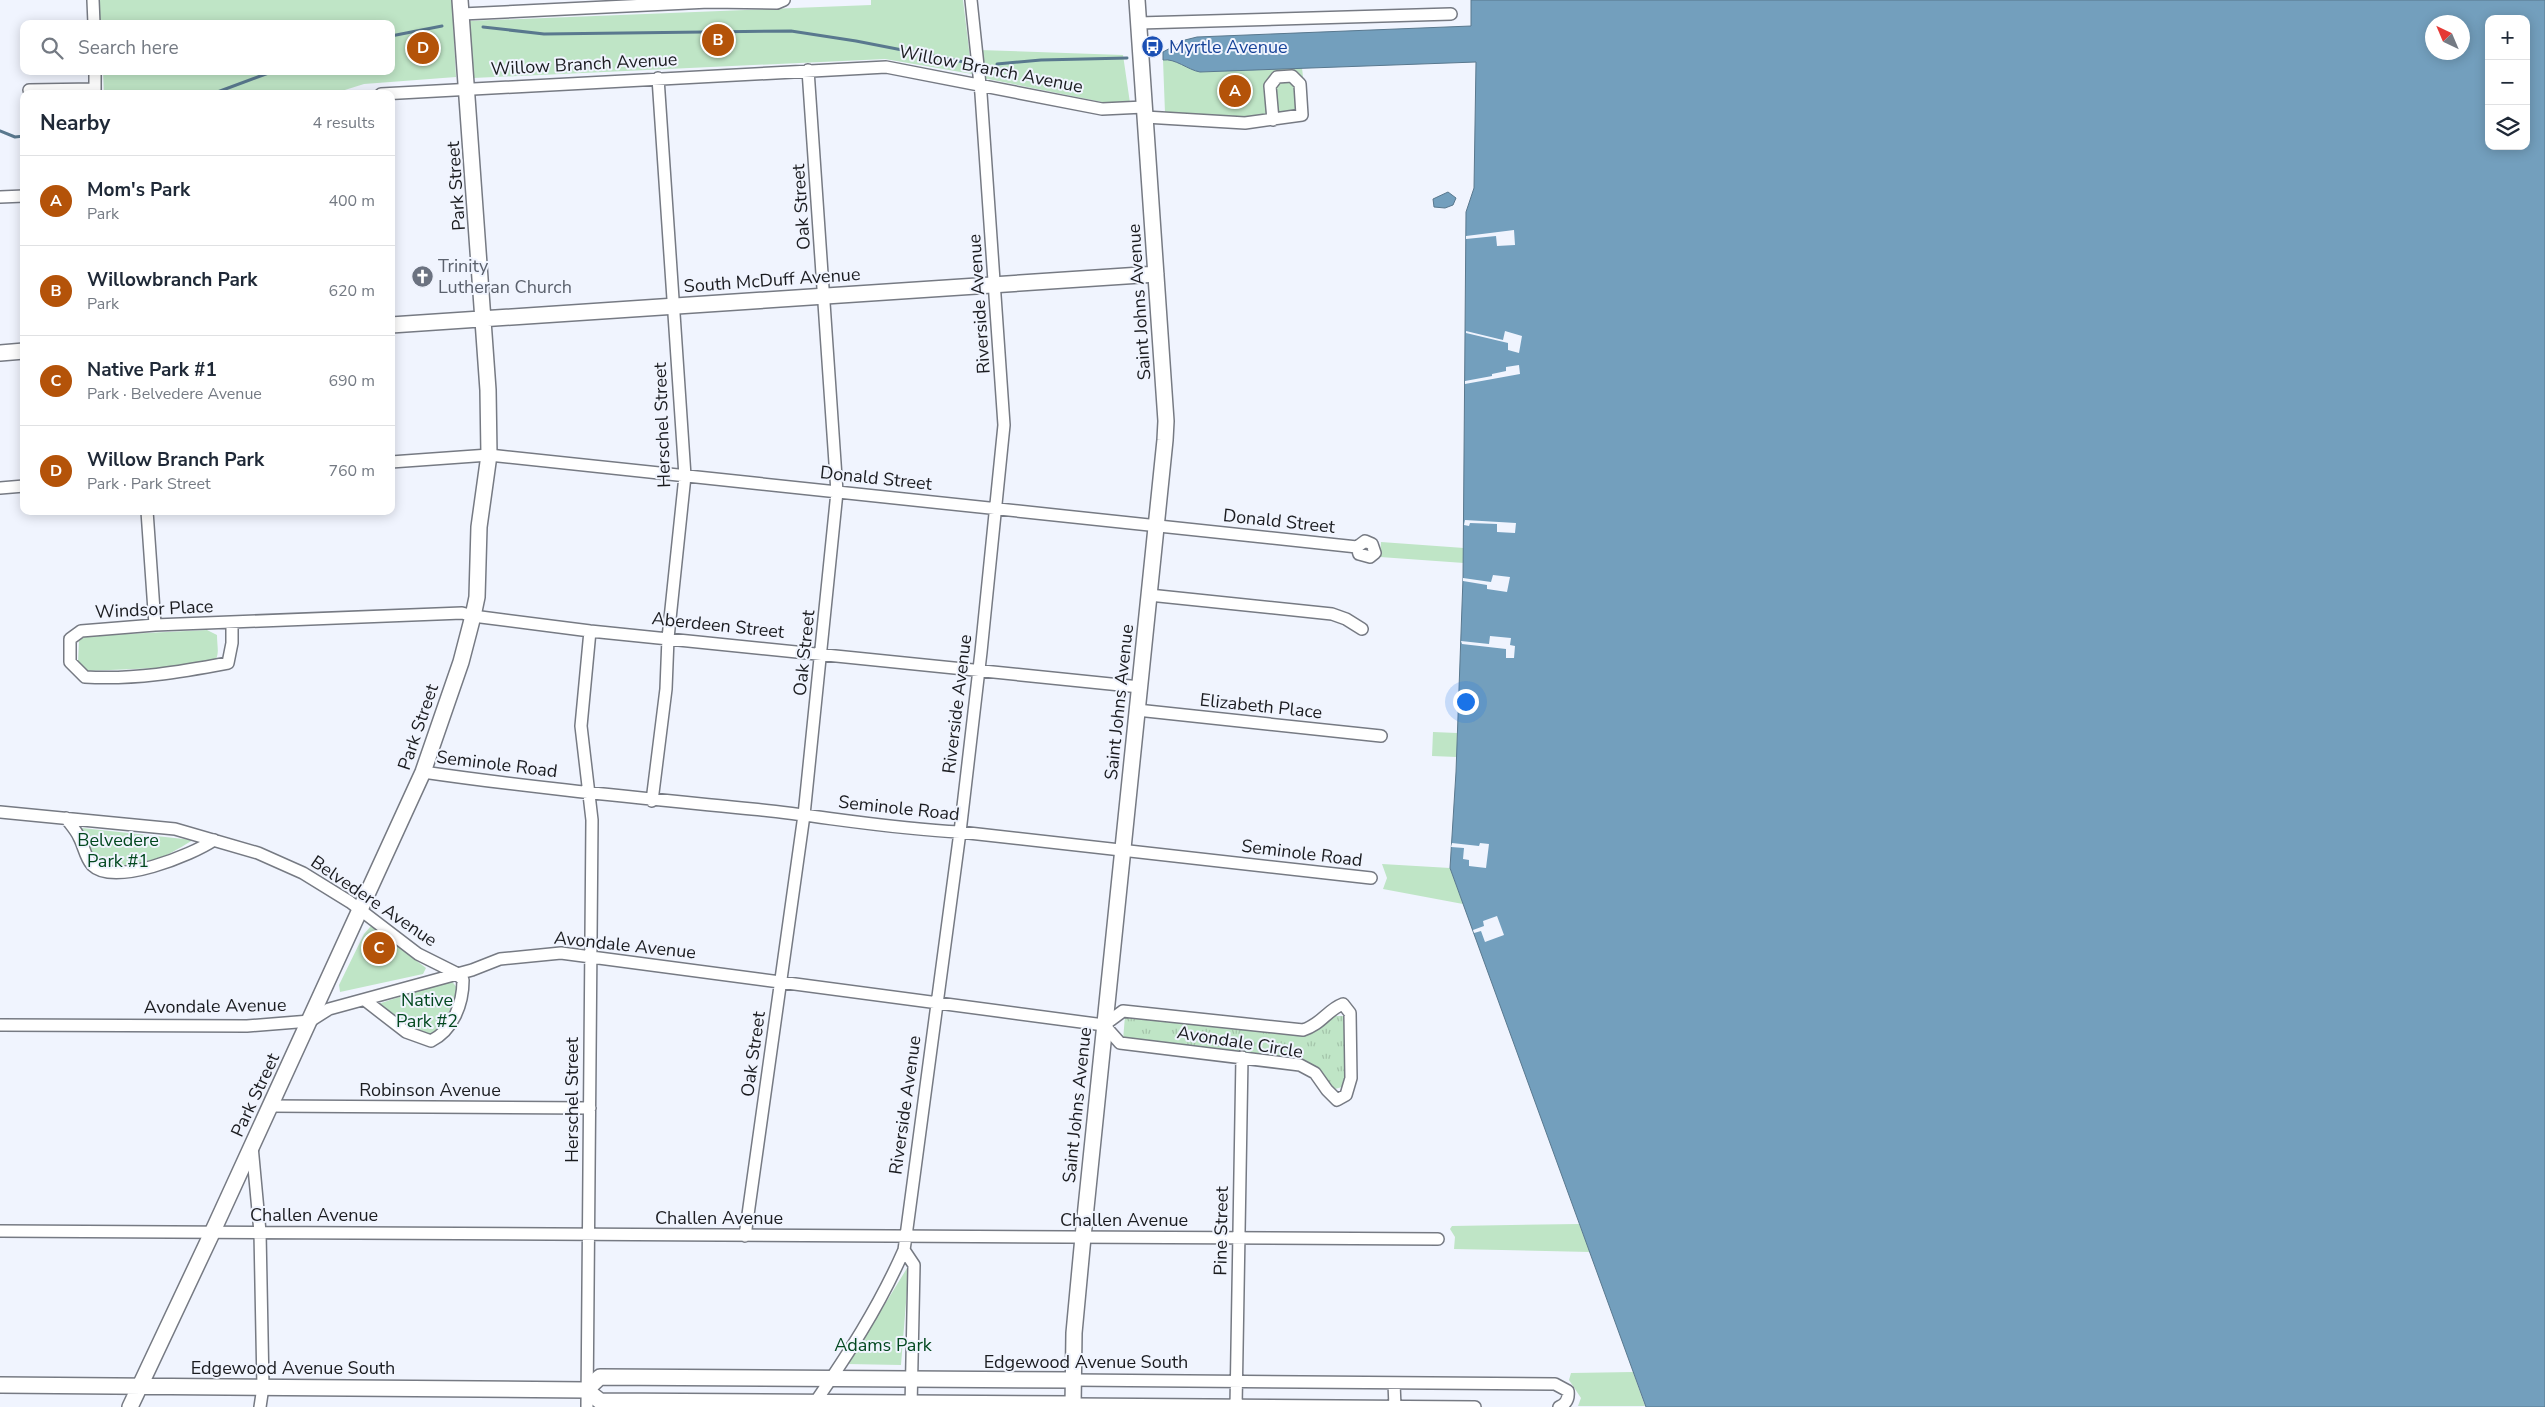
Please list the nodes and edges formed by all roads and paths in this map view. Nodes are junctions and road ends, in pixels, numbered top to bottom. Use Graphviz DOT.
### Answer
graph roads {
  1 [pos="93,0"];
  2 [pos="784,0"];
  3 [pos="971,0"];
  4 [pos="1137,0"];
  5 [pos="461,7"];
  6 [pos="1451,14"];
  7 [pos="94,20"];
  8 [pos="1139,22"];
  9 [pos="808,70"];
  10 [pos="95,75"];
  11 [pos="658,78"];
  12 [pos="981,84"];
  13 [pos="468,88"];
  14 [pos="95,90"];
  15 [pos="395,93"];
  16 [pos="1145,112"];
  17 [pos="1273,120"];
  18 [pos="20,196"];
  19 [pos="0,197"];
  20 [pos="1156,274"];
  21 [pos="995,284"];
  22 [pos="825,296"];
  23 [pos="674,306"];
  24 [pos="485,319"];
  25 [pos="395,325"];
  26 [pos="20,351"];
  27 [pos="0,353"];
  28 [pos="489,456"];
  29 [pos="395,462"];
  30 [pos="685,476"];
  31 [pos="20,486"];
  32 [pos="0,488"];
  33 [pos="837,492"];
  34 [pos="996,508"];
  35 [pos="148,515"];
  36 [pos="1157,525"];
  37 [pos="1357,547"];
  38 [pos="1149,595"];
  39 [pos="473,616"];
  40 [pos="232,622"];
  41 [pos="155,625"];
  42 [pos="1362,629"];
  43 [pos="590,631"];
  44 [pos="668,638"];
  45 [pos="822,653"];
  46 [pos="979,670"];
  47 [pos="1140,687"];
  48 [pos="1137,710"];
  49 [pos="1382,736"];
  50 [pos="424,772"];
  51 [pos="589,794"];
  52 [pos="652,800"];
  53 [pos="0,812"];
  54 [pos="804,815"];
  55 [pos="66,818"];
  56 [pos="960,832"];
  57 [pos="214,840"];
  58 [pos="1122,850"];
  59 [pos="1371,878"];
  60 [pos="361,912"];
  61 [pos="590,957"];
  62 [pos="456,973"];
  63 [pos="781,982"];
  64 [pos="366,1001"];
  65 [pos="936,1003"];
  66 [pos="310,1021"];
  67 [pos="0,1025"];
  68 [pos="1104,1025"];
  69 [pos="1242,1057"];
  70 [pos="270,1106"];
  71 [pos="590,1108"];
  72 [pos="252,1146"];
  73 [pos="0,1231"];
  74 [pos="260,1232"];
  75 [pos="212,1234"];
  76 [pos="589,1234"];
  77 [pos="745,1236"];
  78 [pos="906,1236"];
  79 [pos="1083,1237"];
  80 [pos="1239,1238"];
  81 [pos="1438,1239"];
  82 [pos="904,1250"];
  83 [pos="831,1379"];
  84 [pos="910,1380"];
  85 [pos="1073,1380"];
  86 [pos="1236,1382"];
  87 [pos="1394,1383"];
  88 [pos="0,1385"];
  89 [pos="140,1387"];
  90 [pos="263,1387"];
  91 [pos="586,1390"];
  92 [pos="814,1405"];
  93 [pos="911,1405"];
  94 [pos="1073,1406"];
  95 [pos="130,1407"];
  96 [pos="260,1407"];
  97 [pos="587,1407"];
  98 [pos="1236,1407"];
  99 [pos="1395,1407"];
  100 [pos="1475,1407"];
  101 [pos="1559,1407"];
  1 -- 7 [label="street"];
  2 -- 5 [label="street"];
  3 -- 12 [label="street, Riverside Avenue"];
  4 -- 8 [label="main road, Saint Johns Avenue"];
  5 -- 13 [label="main road, Park Street"];
  6 -- 8 [label="street"];
  8 -- 16 [label="main road, Saint Johns Avenue"];
  9 -- 11 [label="street, Willow Branch Avenue"];
  9 -- 12 [label="street, Willow Branch Avenue"];
  9 -- 22 [label="street, Oak Street"];
  10 -- 14 [label="street"];
  11 -- 13 [label="street, Willow Branch Avenue"];
  11 -- 23 [label="street, Herschel Street"];
  12 -- 16 [label="street, Willow Branch Avenue"];
  12 -- 21 [label="street, Riverside Avenue"];
  13 -- 15 [label="street, Willow Branch Avenue"];
  13 -- 24 [label="main road, Park Street"];
  16 -- 17 [label="street, Willow Branch Avenue"];
  16 -- 20 [label="main road, Saint Johns Avenue"];
  18 -- 19 [label="street"];
  20 -- 21 [label="main road, South McDuff Avenue"];
  20 -- 36 [label="main road, Saint Johns Avenue"];
  21 -- 22 [label="main road, South McDuff Avenue"];
  21 -- 34 [label="street, Riverside Avenue"];
  22 -- 23 [label="main road, South McDuff Avenue"];
  22 -- 33 [label="street, Oak Street"];
  23 -- 24 [label="main road, South McDuff Avenue"];
  23 -- 30 [label="street, Herschel Street"];
  24 -- 25 [label="main road, South McDuff Avenue"];
  24 -- 28 [label="main road, Park Street"];
  26 -- 27 [label="main road"];
  28 -- 29 [label="street, Donald Street"];
  28 -- 30 [label="street, Donald Street"];
  28 -- 39 [label="main road, Park Street"];
  30 -- 33 [label="street, Donald Street"];
  30 -- 44 [label="street, Herschel Street"];
  31 -- 32 [label="street"];
  33 -- 34 [label="street, Donald Street"];
  33 -- 45 [label="street, Oak Street"];
  34 -- 36 [label="street, Donald Street"];
  34 -- 46 [label="street, Riverside Avenue"];
  35 -- 41 [label="street"];
  36 -- 37 [label="street, Donald Street"];
  36 -- 38 [label="main road, Saint Johns Avenue"];
  38 -- 42 [label="street"];
  38 -- 47 [label="main road, Saint Johns Avenue"];
  39 -- 40 [label="street, Windsor Place"];
  39 -- 43 [label="street, Aberdeen Street"];
  39 -- 50 [label="main road, Park Street"];
  40 -- 41 [label="street, Windsor Place"];
  40 -- 41 [label="street, Windsor Place"];
  43 -- 44 [label="street, Aberdeen Street"];
  43 -- 51 [label="street, Herschel Street"];
  44 -- 45 [label="street, Aberdeen Street"];
  44 -- 52 [label="street, Herschel Street"];
  45 -- 46 [label="street, Aberdeen Street"];
  45 -- 54 [label="street, Oak Street"];
  46 -- 47 [label="street, Aberdeen Street"];
  46 -- 56 [label="street, Riverside Avenue"];
  47 -- 48 [label="main road, Saint Johns Avenue"];
  48 -- 49 [label="street, Elizabeth Place"];
  48 -- 58 [label="main road, Saint Johns Avenue"];
  50 -- 51 [label="street, Seminole Road"];
  50 -- 60 [label="main road, Park Street"];
  51 -- 52 [label="street, Seminole Road"];
  51 -- 61 [label="street, Herschel Street"];
  52 -- 54 [label="street, Seminole Road"];
  53 -- 55 [label="street, Belvedere Avenue"];
  54 -- 56 [label="street, Seminole Road"];
  54 -- 63 [label="street, Oak Street"];
  55 -- 57 [label="street, Belvedere Avenue"];
  55 -- 57 [label="street"];
  56 -- 58 [label="street, Seminole Road"];
  56 -- 65 [label="street, Riverside Avenue"];
  57 -- 60 [label="street, Belvedere Avenue"];
  58 -- 59 [label="street, Seminole Road"];
  58 -- 68 [label="main road, Saint Johns Avenue"];
  60 -- 62 [label="street, Belvedere Avenue"];
  60 -- 66 [label="main road, Park Street"];
  61 -- 62 [label="street, Avondale Avenue"];
  61 -- 63 [label="street, Avondale Avenue"];
  61 -- 71 [label="street, Herschel Street"];
  62 -- 64 [label="street, Avondale Avenue"];
  62 -- 64 [label="street"];
  63 -- 65 [label="street, Avondale Avenue"];
  63 -- 77 [label="street, Oak Street"];
  64 -- 66 [label="street, Avondale Avenue"];
  65 -- 68 [label="street, Avondale Avenue"];
  65 -- 78 [label="street, Riverside Avenue"];
  66 -- 67 [label="street, Avondale Avenue"];
  66 -- 70 [label="main road, Park Street"];
  68 -- 69 [label="street, Avondale Circle"];
  68 -- 69 [label="street, Avondale Circle"];
  68 -- 79 [label="main road, Saint Johns Avenue"];
  69 -- 80 [label="street, Pine Street"];
  70 -- 71 [label="street, Robinson Avenue"];
  70 -- 72 [label="main road, Park Street"];
  71 -- 76 [label="street, Herschel Street"];
  72 -- 74 [label="street"];
  72 -- 75 [label="main road, Park Street"];
  73 -- 75 [label="street, Challen Avenue"];
  74 -- 75 [label="street, Challen Avenue"];
  74 -- 76 [label="street, Challen Avenue"];
  74 -- 90 [label="street"];
  75 -- 89 [label="main road, Park Street"];
  76 -- 77 [label="street, Challen Avenue"];
  76 -- 91 [label="street, Herschel Street"];
  77 -- 78 [label="street, Challen Avenue"];
  78 -- 79 [label="street, Challen Avenue"];
  78 -- 82 [label="street, Riverside Avenue"];
  79 -- 80 [label="street, Challen Avenue"];
  79 -- 85 [label="main road, Saint Johns Avenue"];
  80 -- 81 [label="street, Challen Avenue"];
  80 -- 86 [label="street, Pine Street"];
  82 -- 83 [label="street"];
  82 -- 84 [label="street"];
  83 -- 84 [label="main road, Edgewood Avenue South"];
  83 -- 91 [label="main road, Edgewood Avenue South"];
  83 -- 92 [label="street"];
  84 -- 85 [label="main road, Edgewood Avenue South"];
  84 -- 93 [label="street"];
  85 -- 86 [label="street, Edgewood Avenue South"];
  85 -- 94 [label="main road, Saint Johns Avenue"];
  86 -- 87 [label="street, Edgewood Avenue South"];
  86 -- 98 [label="street, Pine Street"];
  87 -- 99 [label="street"];
  87 -- 101 [label="street, Edgewood Avenue South"];
  88 -- 89 [label="main road, Edgewood Avenue South"];
  89 -- 90 [label="main road, Edgewood Avenue South"];
  89 -- 95 [label="main road, Park Street"];
  90 -- 91 [label="main road, Edgewood Avenue South"];
  90 -- 96 [label="street"];
  91 -- 92 [label="main road, Edgewood Avenue South"];
  91 -- 97 [label="street, Herschel Street"];
  92 -- 93 [label="main road, Edgewood Avenue South"];
  93 -- 94 [label="main road, Edgewood Avenue South"];
  94 -- 98 [label="street, Edgewood Avenue South"];
  98 -- 99 [label="street, Edgewood Avenue South"];
  99 -- 100 [label="street, Edgewood Avenue South"];
}
